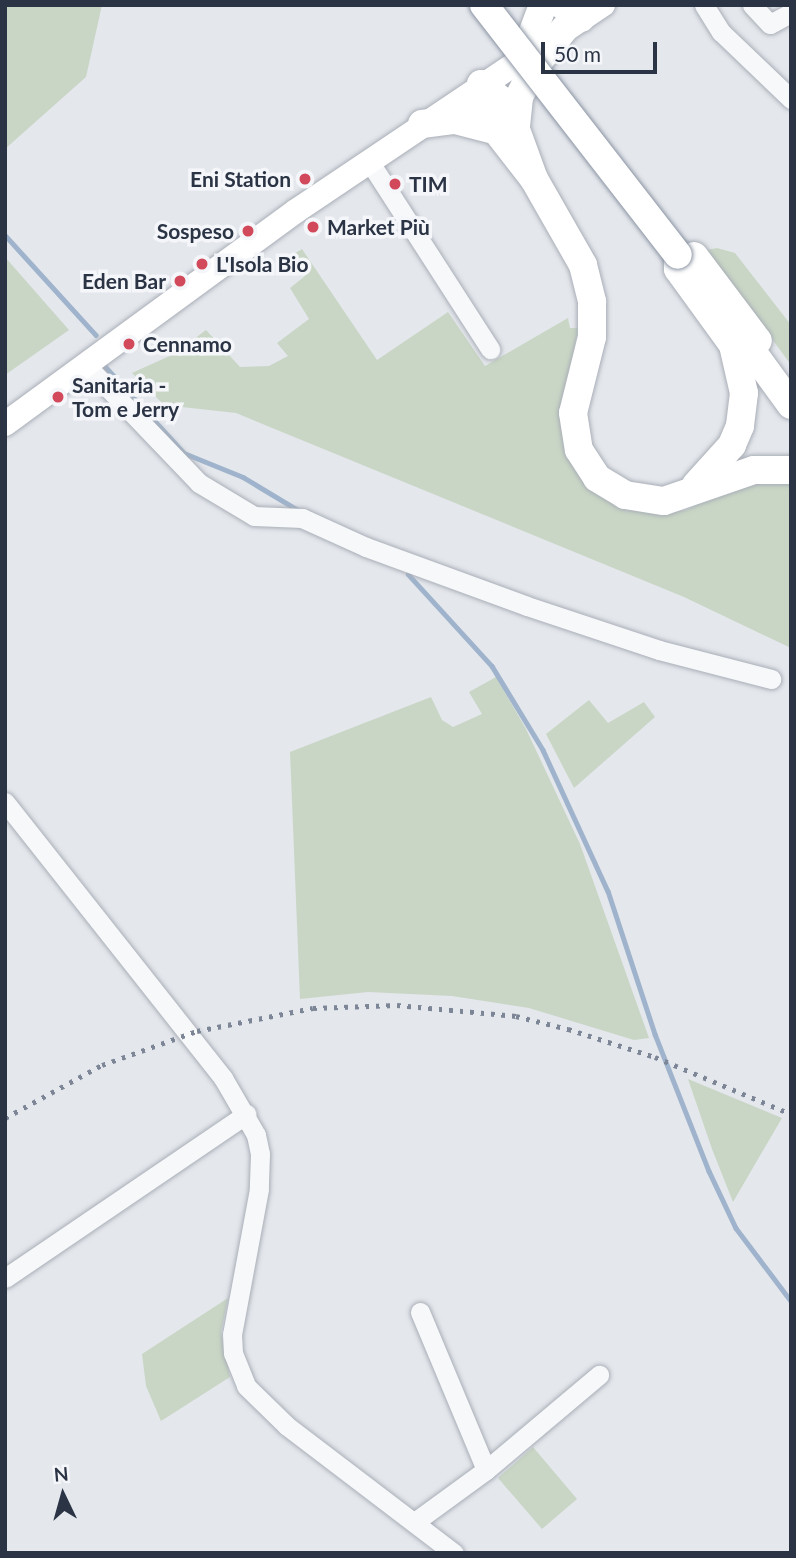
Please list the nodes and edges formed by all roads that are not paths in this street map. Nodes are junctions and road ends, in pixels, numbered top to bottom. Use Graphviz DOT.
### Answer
graph roads {
  1 [pos="484,5"];
  2 [pos="508,5"];
  3 [pos="543,5"];
  4 [pos="704,5"];
  5 [pos="752,5"];
  6 [pos="578,13"];
  7 [pos="791,13"];
  8 [pos="525,53"];
  9 [pos="478,86"];
  10 [pos="791,99"];
  11 [pos="422,124"];
  12 [pos="505,128"];
  13 [pos="369,161"];
  14 [pos="684,260"];
  15 [pos="490,349"];
  16 [pos="85,363"];
  17 [pos="791,386"];
  18 [pos="791,405"];
  19 [pos="5,424"];
  20 [pos="791,470"];
  21 [pos="683,496"];
  22 [pos="771,679"];
  23 [pos="5,802"];
  24 [pos="246,1114"];
  25 [pos="5,1278"];
  26 [pos="420,1312"];
  27 [pos="599,1375"];
  28 [pos="486,1470"];
  29 [pos="416,1521"];
  30 [pos="454,1553"];
  1 -- 14 [label="highway, bridge"];
  2 -- 14 [label="highway"];
  3 -- 8 [label="highway"];
  4 -- 10 [label="street"];
  5 -- 7 [label="street"];
  6 -- 8 [label="main road"];
  6 -- 12 [label="highway"];
  8 -- 9 [label="main road"];
  9 -- 11 [label="main road"];
  9 -- 12 [label="highway"];
  11 -- 12 [label="highway"];
  11 -- 13 [label="main road"];
  12 -- 21 [label="highway"];
  13 -- 15 [label="street"];
  13 -- 16 [label="main road"];
  14 -- 17 [label="highway"];
  14 -- 18 [label="highway"];
  14 -- 21 [label="highway"];
  16 -- 19 [label="main road"];
  16 -- 22 [label="street"];
  20 -- 21 [label="highway"];
  23 -- 24 [label="street"];
  24 -- 25 [label="street"];
  24 -- 29 [label="street"];
  26 -- 28 [label="street"];
  27 -- 28 [label="street"];
  28 -- 29 [label="street"];
  29 -- 30 [label="street"];
}
